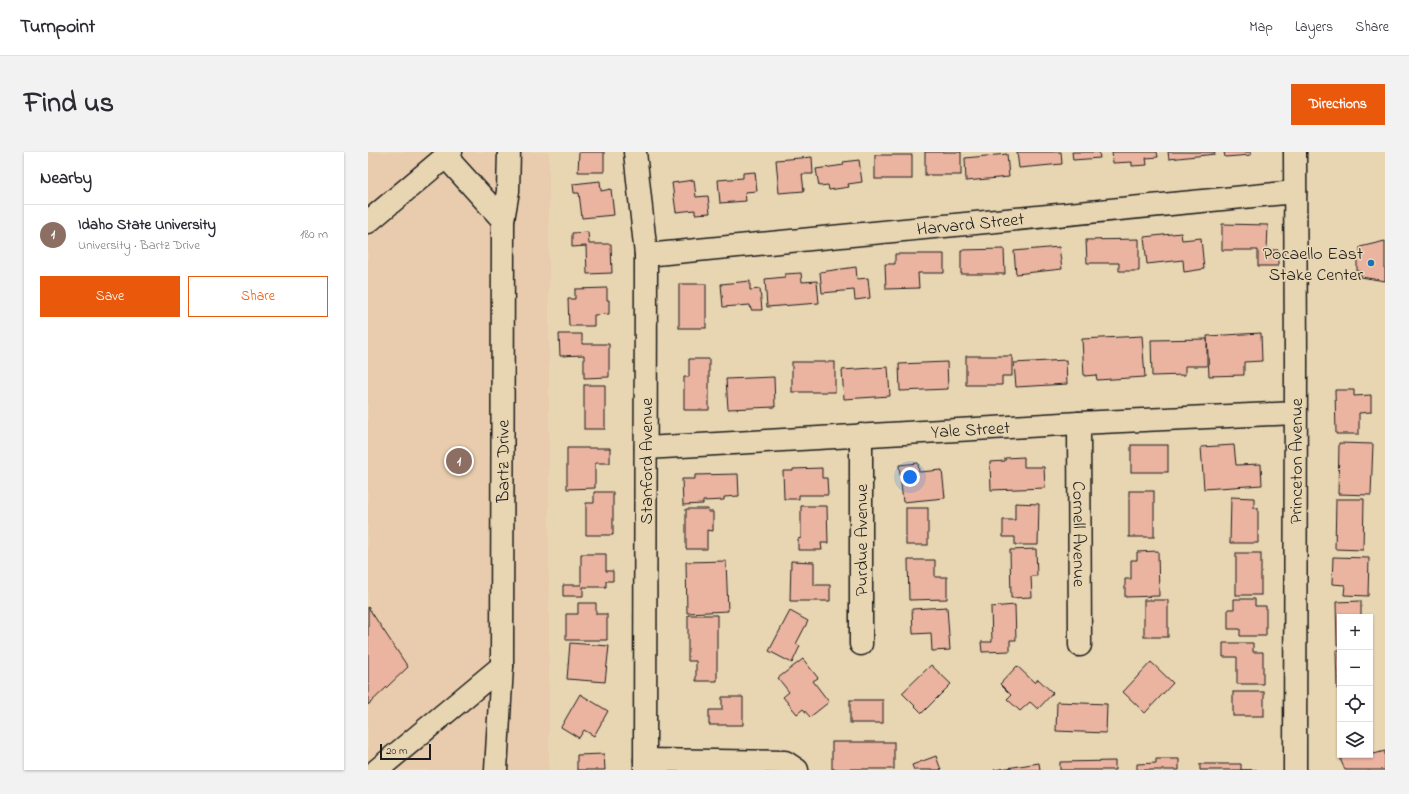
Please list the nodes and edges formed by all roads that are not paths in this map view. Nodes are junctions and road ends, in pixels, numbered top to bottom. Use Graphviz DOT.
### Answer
graph roads {
  1 [pos="509,152"];
  2 [pos="635,152"];
  3 [pos="1295,152"];
  4 [pos="448,154"];
  5 [pos="1295,192"];
  6 [pos="503,220"];
  7 [pos="368,222"];
  8 [pos="646,255"];
  9 [pos="1295,413"];
  10 [pos="1079,423"];
  11 [pos="862,435"];
  12 [pos="646,448"];
  13 [pos="861,644"];
  14 [pos="1080,646"];
  15 [pos="502,666"];
  16 [pos="645,765"];
  17 [pos="377,770"];
  18 [pos="496,770"];
  19 [pos="797,770"];
  20 [pos="1294,770"];
  1 -- 6 [label="street, Bartz Drive"];
  2 -- 8 [label="street, Stanford Avenue"];
  3 -- 5 [label="street, Princeton Avenue"];
  4 -- 6 [label="street"];
  4 -- 7 [label="street"];
  5 -- 8 [label="street, Harvard Street"];
  5 -- 9 [label="street, Princeton Avenue"];
  6 -- 15 [label="street, Bartz Drive"];
  8 -- 12 [label="street, Stanford Avenue"];
  9 -- 10 [label="street, Yale Street"];
  9 -- 20 [label="street, Princeton Avenue"];
  10 -- 11 [label="street, Yale Street"];
  10 -- 14 [label="street, Cornell Avenue"];
  11 -- 12 [label="street, Yale Street"];
  11 -- 13 [label="street, Purdue Avenue"];
  12 -- 16 [label="street, Stanford Avenue"];
  15 -- 17 [label="street"];
  15 -- 18 [label="street, Bartz Drive"];
  16 -- 19 [label="street"];
}
